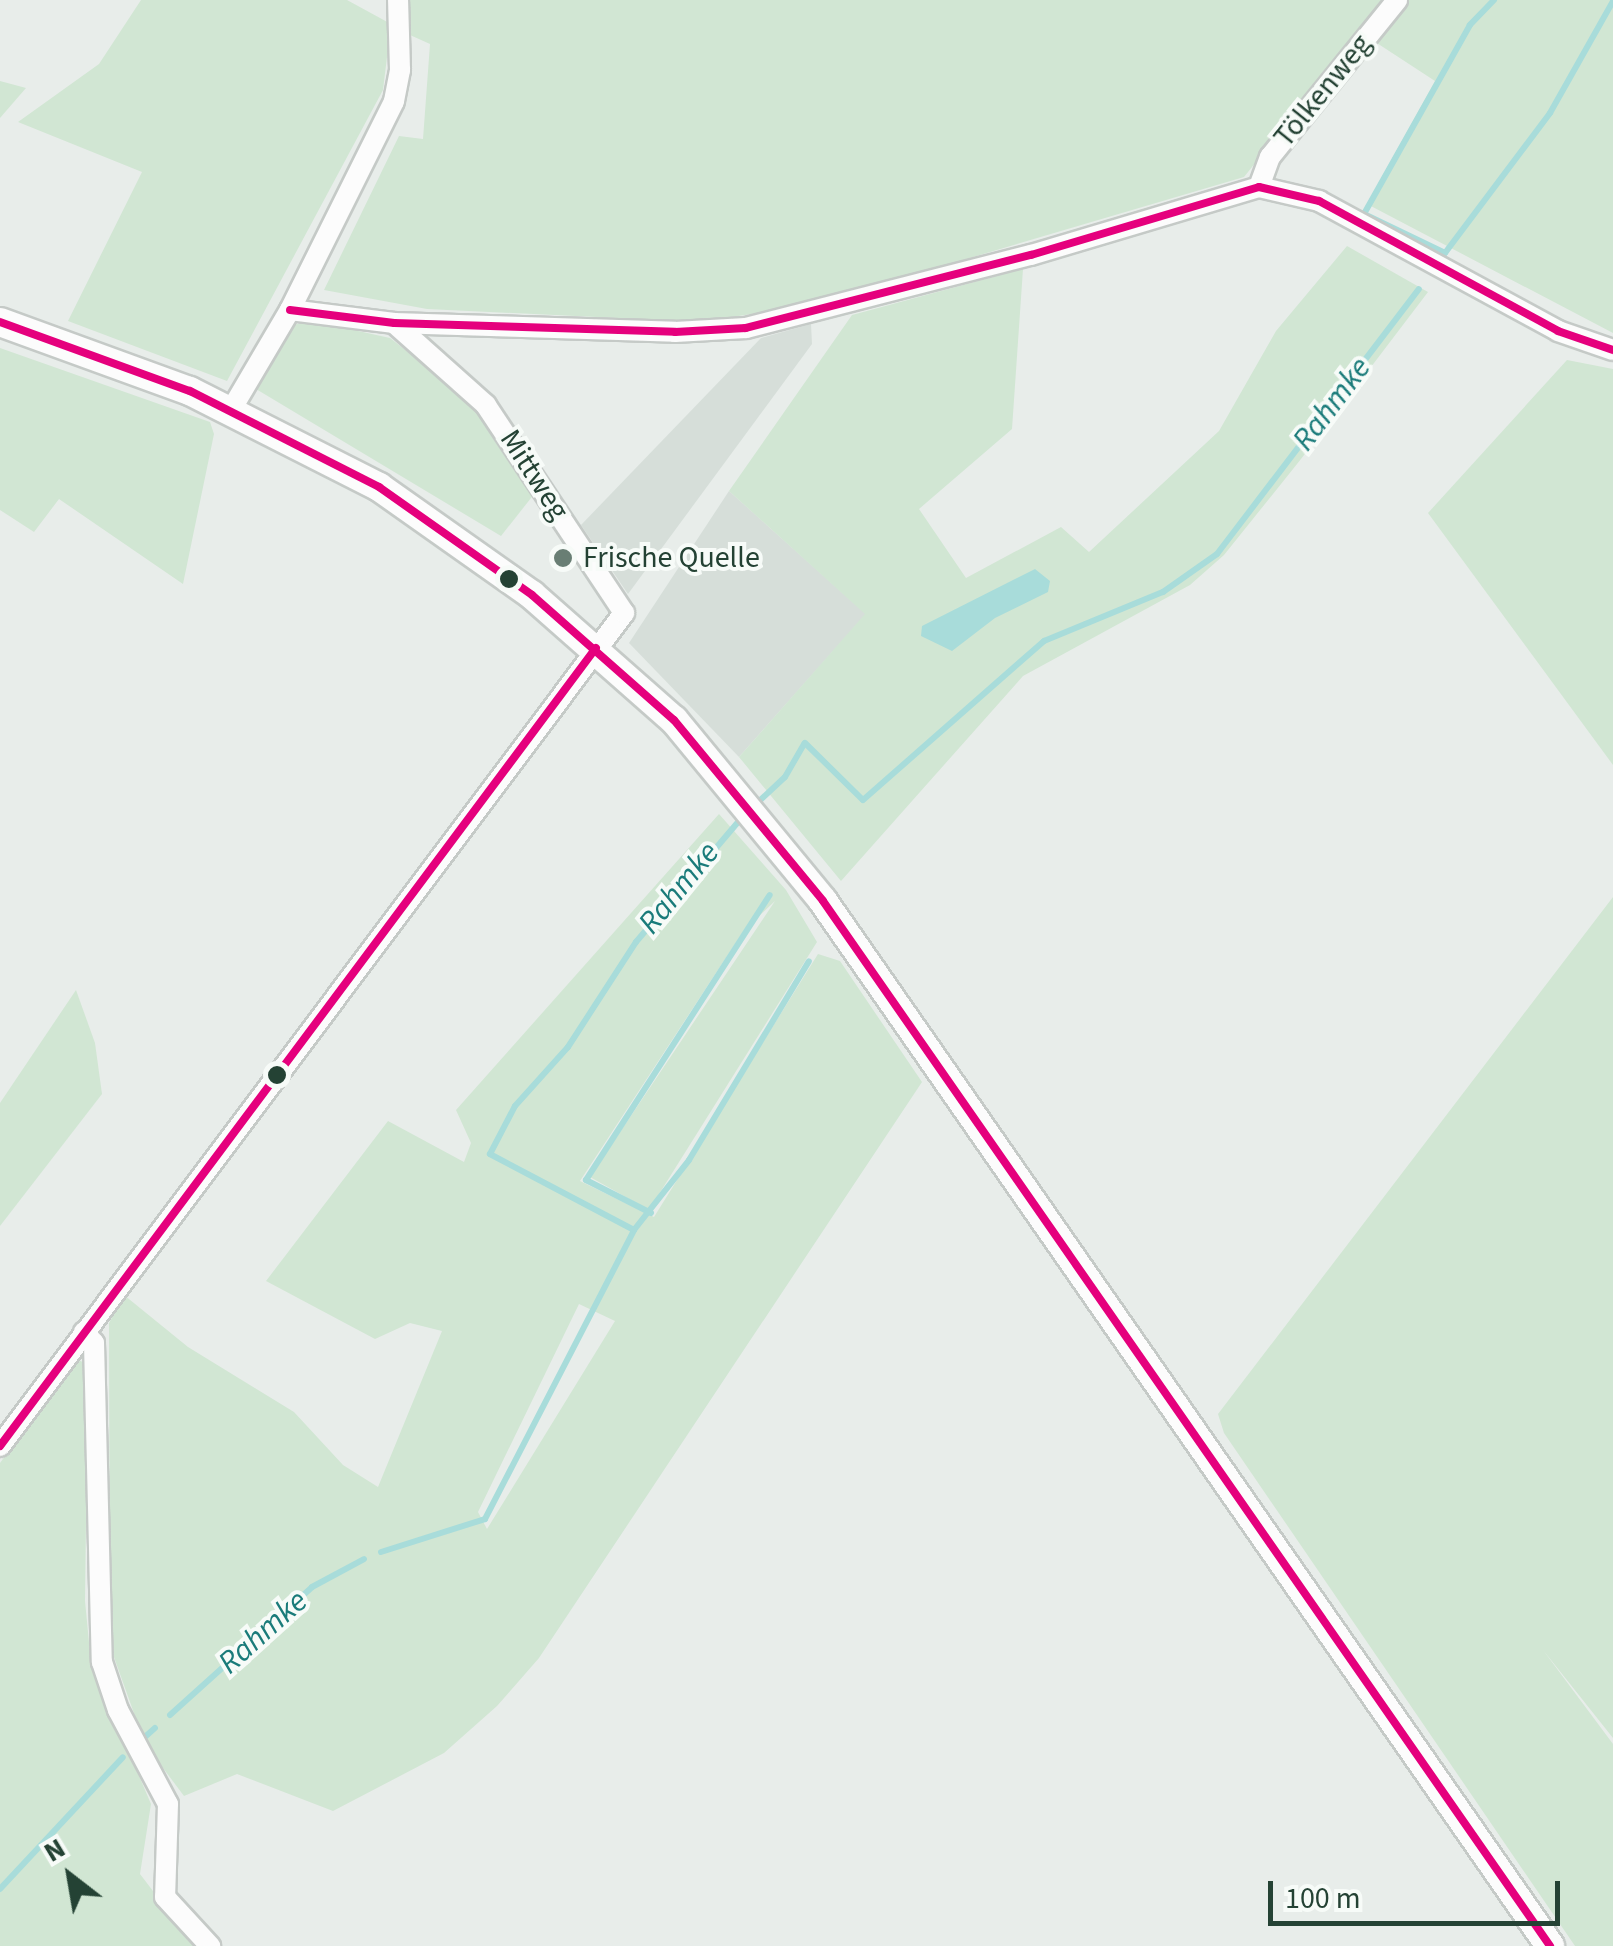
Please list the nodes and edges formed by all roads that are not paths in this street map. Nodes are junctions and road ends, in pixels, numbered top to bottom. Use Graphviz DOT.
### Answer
graph roads {
  1 [pos="398,0"];
  2 [pos="1397,0"];
  3 [pos="1259,186"];
  4 [pos="290,310"];
  5 [pos="0,322"];
  6 [pos="394,323"];
  7 [pos="1613,350"];
  8 [pos="231,410"];
  9 [pos="596,648"];
  10 [pos="84,1332"];
  11 [pos="0,1446"];
  12 [pos="210,1946"];
  13 [pos="1550,1946"];
  1 -- 4 [label="street"];
  2 -- 3 [label="street, Tölkenweg"];
  3 -- 6 [label="street"];
  3 -- 7 [label="street"];
  4 -- 6 [label="street"];
  4 -- 8 [label="street"];
  5 -- 8 [label="main road"];
  6 -- 9 [label="street, Mittweg"];
  8 -- 9 [label="main road"];
  9 -- 10 [label="street"];
  9 -- 13 [label="main road"];
  10 -- 11 [label="street"];
  10 -- 12 [label="street"];
}
